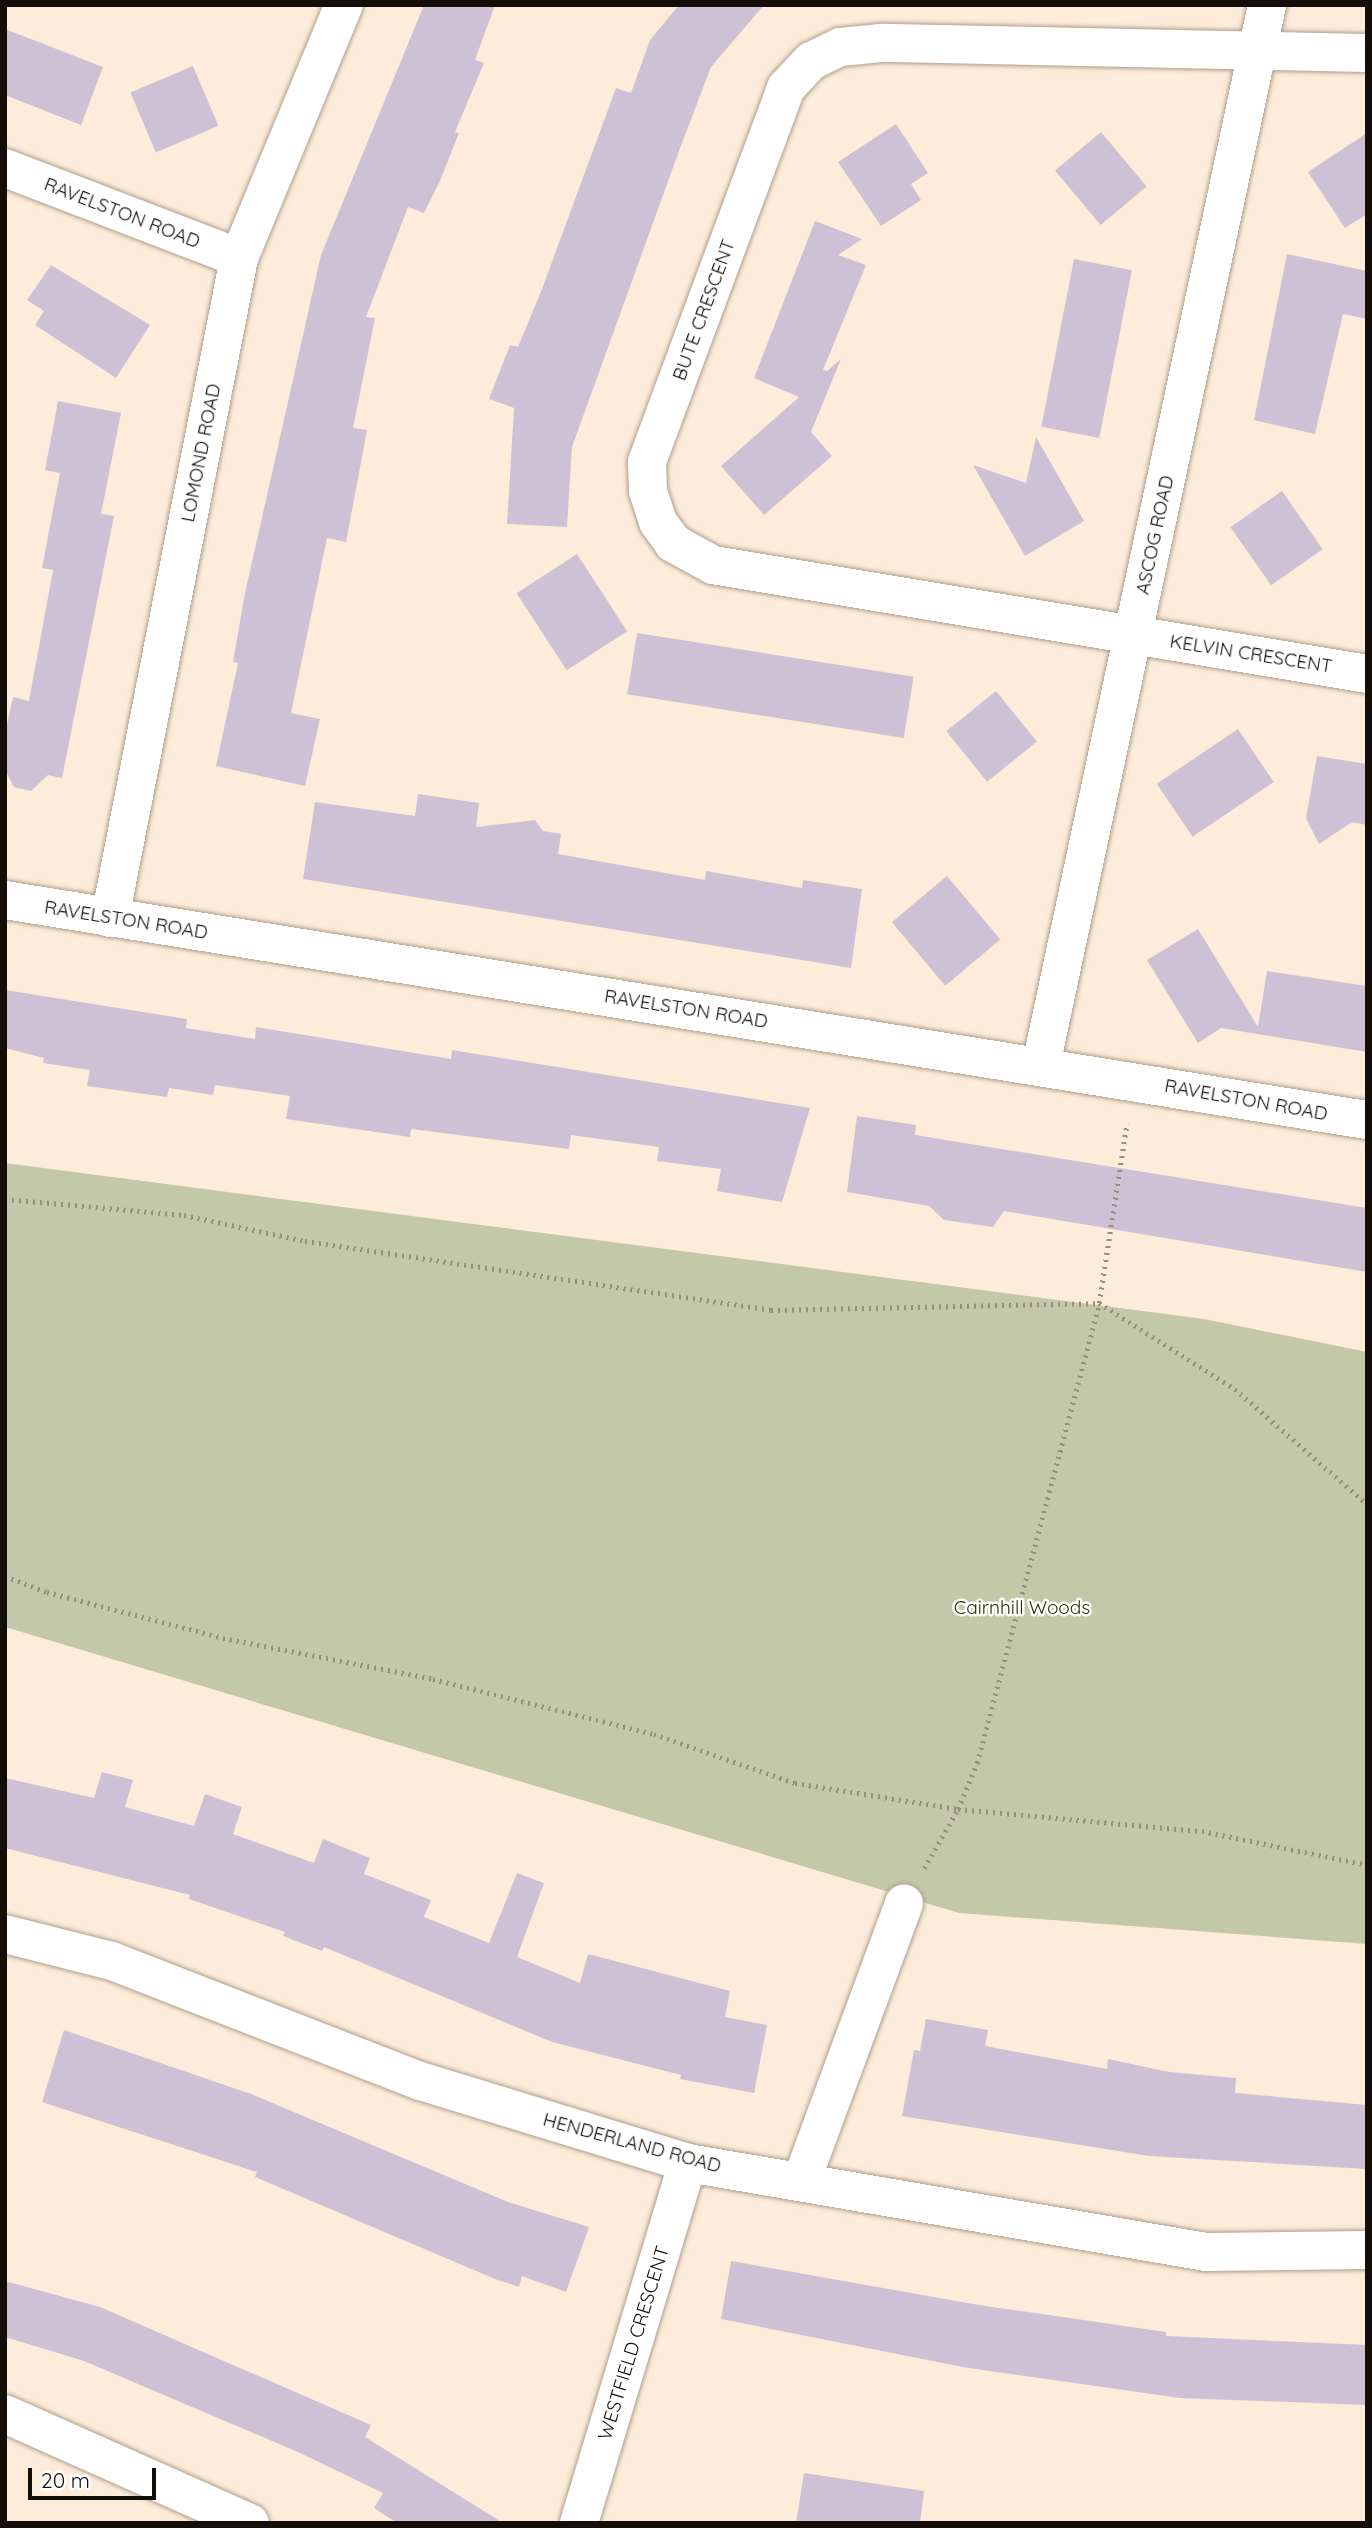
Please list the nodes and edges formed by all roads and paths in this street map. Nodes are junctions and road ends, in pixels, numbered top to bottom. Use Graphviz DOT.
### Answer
graph roads {
  1 [pos="344,5"];
  2 [pos="1267,5"];
  3 [pos="1257,50"];
  4 [pos="1367,53"];
  5 [pos="5,168"];
  6 [pos="239,258"];
  7 [pos="1135,635"];
  8 [pos="1367,674"];
  9 [pos="5,900"];
  10 [pos="110,918"];
  11 [pos="1041,1065"];
  12 [pos="1367,1120"];
  13 [pos="1128,1121"];
  14 [pos="5,1199"];
  15 [pos="1099,1303"];
  16 [pos="1367,1504"];
  17 [pos="5,1576"];
  18 [pos="958,1809"];
  19 [pos="1367,1864"];
  20 [pos="904,1903"];
  21 [pos="5,1934"];
  22 [pos="688,2163"];
  23 [pos="802,2182"];
  24 [pos="1367,2250"];
  25 [pos="5,2414"];
  26 [pos="250,2523"];
  27 [pos="579,2523"];
  1 -- 6 [label="street, LOMOND ROAD"];
  2 -- 3 [label="street, ASCOG ROAD"];
  3 -- 4 [label="street"];
  3 -- 7 [label="street, ASCOG ROAD"];
  3 -- 7 [label="street, BUTE CRESCENT"];
  5 -- 6 [label="street, RAVELSTON ROAD"];
  6 -- 10 [label="street, LOMOND ROAD"];
  7 -- 8 [label="street, KELVIN CRESCENT"];
  7 -- 11 [label="street, ASCOG ROAD"];
  9 -- 10 [label="street, RAVELSTON ROAD"];
  10 -- 11 [label="street, RAVELSTON ROAD"];
  11 -- 12 [label="street, RAVELSTON ROAD"];
  13 -- 15 [label="path"];
  14 -- 15 [label="path"];
  15 -- 16 [label="path"];
  15 -- 18 [label="path"];
  17 -- 18 [label="path"];
  18 -- 19 [label="path"];
  18 -- 20 [label="path"];
  20 -- 23 [label="street"];
  21 -- 22 [label="street, HENDERLAND ROAD"];
  22 -- 23 [label="street, HENDERLAND ROAD"];
  22 -- 27 [label="street, WESTFIELD CRESCENT"];
  23 -- 24 [label="street, HENDERLAND ROAD"];
  25 -- 26 [label="street"];
}
